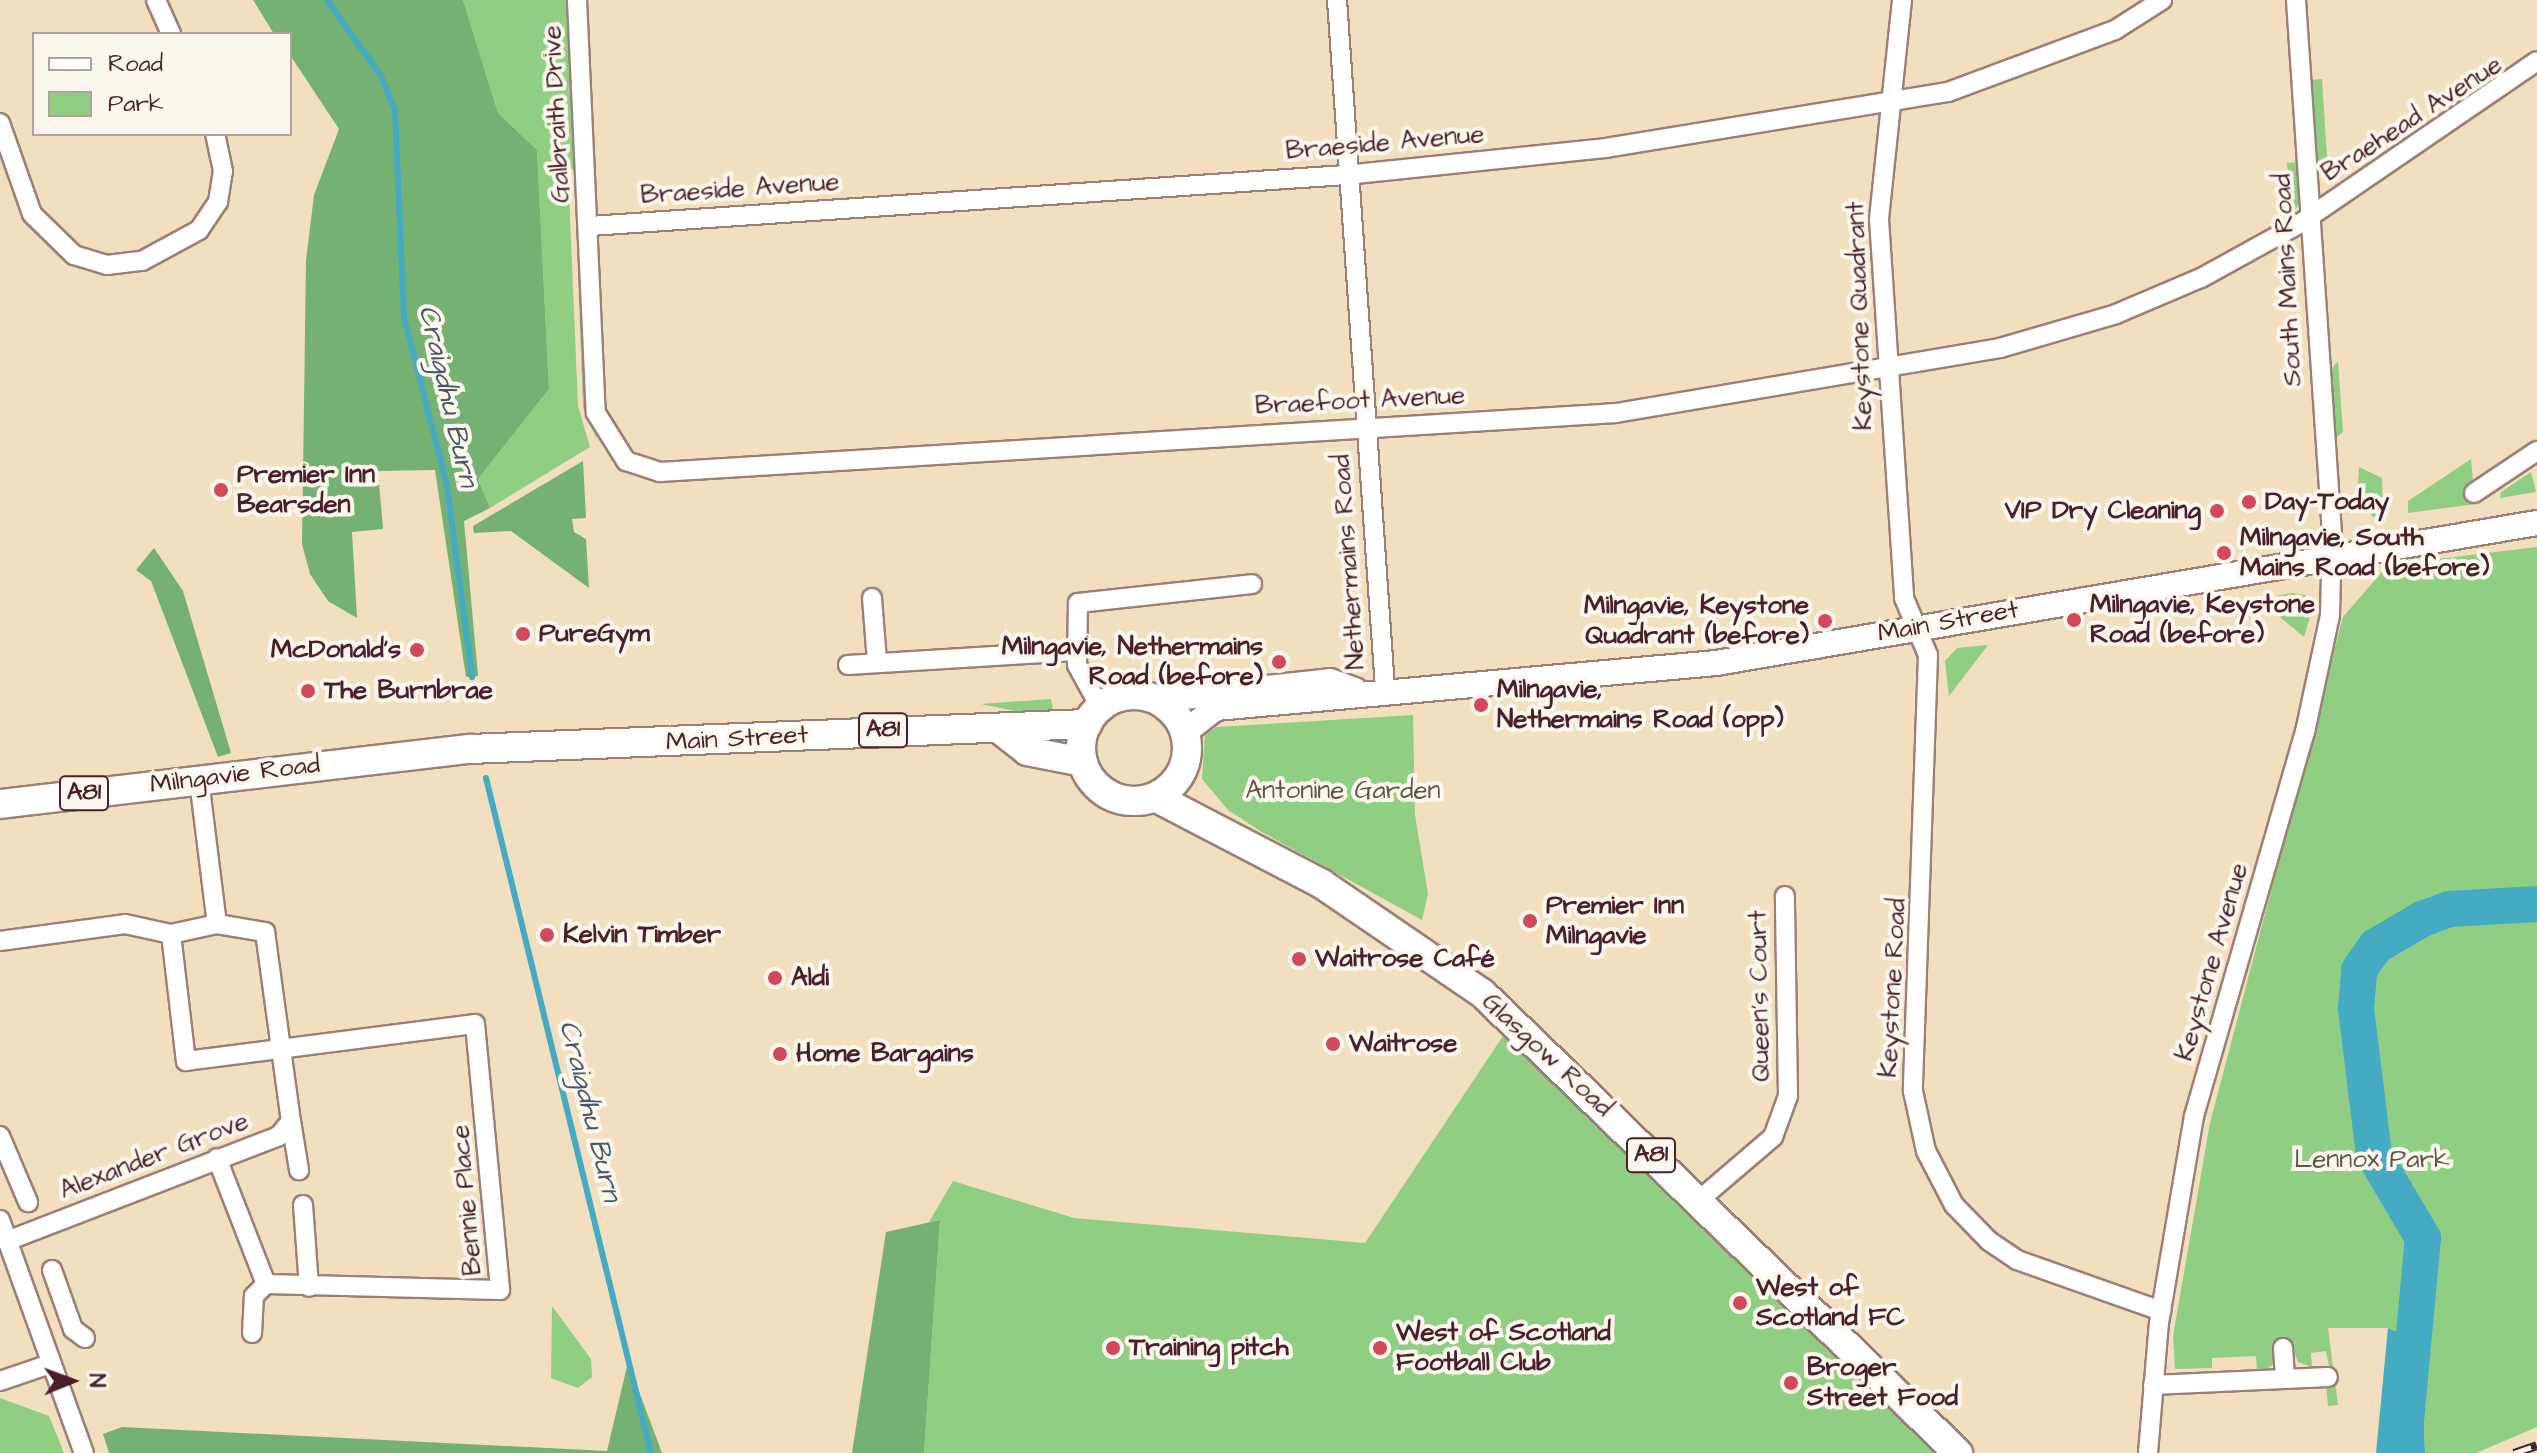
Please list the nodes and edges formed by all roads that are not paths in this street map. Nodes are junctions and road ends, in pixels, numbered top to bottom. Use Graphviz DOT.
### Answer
graph roads {
  1 [pos="156,0"];
  2 [pos="577,0"];
  3 [pos="1337,0"];
  4 [pos="1902,0"];
  5 [pos="2162,0"];
  6 [pos="2296,0"];
  7 [pos="170,32"];
  8 [pos="2537,61"];
  9 [pos="1891,105"];
  10 [pos="0,123"];
  11 [pos="215,136"];
  12 [pos="1345,175"];
  13 [pos="2312,216"];
  14 [pos="590,226"];
  15 [pos="1886,366"];
  16 [pos="1364,426"];
  17 [pos="2537,451"];
  18 [pos="2474,493"];
  19 [pos="2537,523"];
  20 [pos="2331,556"];
  21 [pos="1252,584"];
  22 [pos="872,598"];
  23 [pos="1917,628"];
  24 [pos="1076,651"];
  25 [pos="877,662"];
  26 [pos="848,665"];
  27 [pos="1385,688"];
  28 [pos="1355,690"];
  29 [pos="1156,700"];
  30 [pos="1093,716"];
  31 [pos="1003,732"];
  32 [pos="1185,732"];
  33 [pos="470,749"];
  34 [pos="1083,762"];
  35 [pos="1182,771"];
  36 [pos="199,780"];
  37 [pos="1155,797"];
  38 [pos="0,804"];
  39 [pos="1197,813"];
  40 [pos="1785,896"];
  41 [pos="217,924"];
  42 [pos="171,934"];
  43 [pos="0,941"];
  44 [pos="282,1048"];
  45 [pos="291,1121"];
  46 [pos="0,1136"];
  47 [pos="217,1158"];
  48 [pos="299,1170"];
  49 [pos="1698,1201"];
  50 [pos="28,1202"];
  51 [pos="303,1205"];
  52 [pos="0,1220"];
  53 [pos="7,1241"];
  54 [pos="52,1270"];
  55 [pos="266,1284"];
  56 [pos="309,1287"];
  57 [pos="2161,1311"];
  58 [pos="252,1333"];
  59 [pos="42,1340"];
  60 [pos="2283,1348"];
  61 [pos="50,1364"];
  62 [pos="2328,1377"];
  63 [pos="2285,1379"];
  64 [pos="0,1381"];
  65 [pos="2153,1385"];
  66 [pos="84,1453"];
  67 [pos="1958,1453"];
  68 [pos="2148,1453"];
  1 -- 7 [label="street"];
  2 -- 14 [label="street, Galbraith Drive"];
  3 -- 12 [label="street, Nethermains Road"];
  4 -- 9 [label="street, Keystone Quadrant"];
  5 -- 9 [label="street, Braeside Avenue"];
  6 -- 13 [label="street, South Mains Road"];
  8 -- 13 [label="street, Braehead Avenue"];
  9 -- 12 [label="street, Braeside Avenue"];
  9 -- 15 [label="street, Keystone Quadrant"];
  10 -- 11 [label="street"];
  12 -- 14 [label="street, Braeside Avenue"];
  12 -- 16 [label="street, Nethermains Road"];
  13 -- 15 [label="street, Braefoot Avenue"];
  13 -- 20 [label="street, South Mains Road"];
  14 -- 16 [label="street, Braefoot Avenue"];
  15 -- 16 [label="street, Braefoot Avenue"];
  15 -- 23 [label="street, Keystone Quadrant"];
  16 -- 27 [label="street, Nethermains Road"];
  17 -- 18 [label="street"];
  19 -- 20 [label="main road, Main Street"];
  20 -- 23 [label="main road, Main Street"];
  20 -- 57 [label="street, Keystone Avenue"];
  21 -- 24 [label="street"];
  22 -- 25 [label="street"];
  23 -- 27 [label="main road, Main Street"];
  23 -- 57 [label="street, Keystone Road"];
  24 -- 25 [label="street"];
  24 -- 30 [label="street"];
  25 -- 26 [label="street"];
  27 -- 28 [label="main road, Main Street"];
  28 -- 29 [label="main road, Main Street"];
  28 -- 32 [label="main road, Main Street"];
  29 -- 30 [label="main road, A81"];
  29 -- 32 [label="main road"];
  30 -- 31 [label="main road, Main Street / A81"];
  30 -- 34 [label="main road"];
  31 -- 33 [label="main road, Main Street / A81"];
  31 -- 34 [label="main road, Main Street / A81"];
  32 -- 35 [label="main road"];
  33 -- 36 [label="main road, Milngavie Road / A81"];
  34 -- 37 [label="main road, A81"];
  35 -- 37 [label="main road"];
  35 -- 39 [label="main road"];
  36 -- 38 [label="main road, Milngavie Road / A81"];
  36 -- 41 [label="street"];
  37 -- 39 [label="main road, Glasgow Road / A81"];
  39 -- 49 [label="main road, Glasgow Road / A81"];
  40 -- 49 [label="street, Queen's Court"];
  41 -- 42 [label="street"];
  41 -- 44 [label="street"];
  42 -- 43 [label="street"];
  42 -- 44 [label="street"];
  44 -- 45 [label="street"];
  44 -- 56 [label="street, Bennie Place"];
  45 -- 47 [label="street, Alexander Grove"];
  45 -- 48 [label="street"];
  46 -- 50 [label="street"];
  47 -- 53 [label="street, Alexander Grove"];
  47 -- 55 [label="street"];
  49 -- 67 [label="main road, Glasgow Road / A81"];
  51 -- 56 [label="street"];
  52 -- 53 [label="street"];
  53 -- 59 [label="street"];
  54 -- 59 [label="street"];
  55 -- 56 [label="street, Bennie Place"];
  55 -- 58 [label="street"];
  57 -- 65 [label="street, Keystone Avenue"];
  59 -- 61 [label="street"];
  60 -- 63 [label="street"];
  61 -- 64 [label="street"];
  61 -- 66 [label="street"];
  62 -- 63 [label="street"];
  63 -- 65 [label="street"];
  65 -- 68 [label="street, Keystone Avenue"];
}
